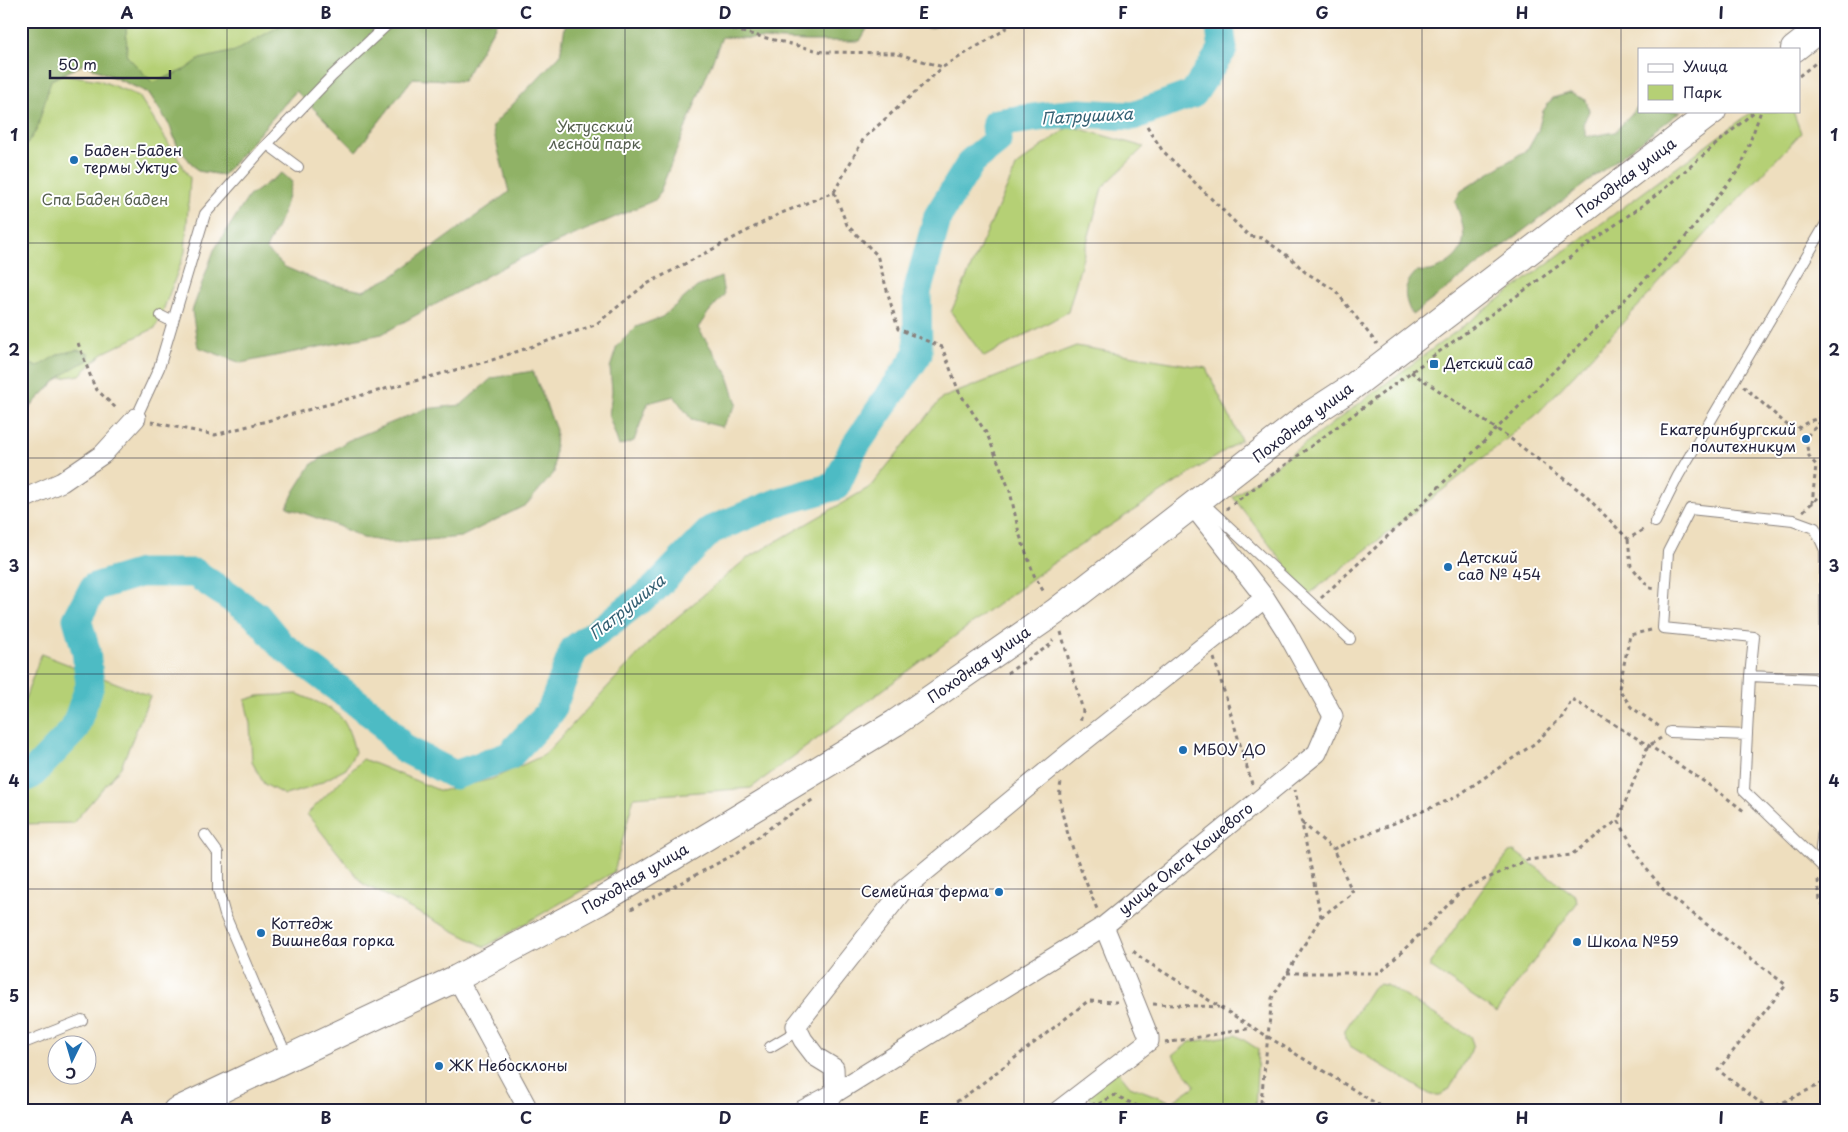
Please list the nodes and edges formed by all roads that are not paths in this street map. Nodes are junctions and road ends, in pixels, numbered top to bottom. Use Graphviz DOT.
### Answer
graph roads {
  1 [pos="391,21"];
  2 [pos="1827,23"];
  3 [pos="1795,48"];
  4 [pos="1712,112"];
  5 [pos="267,144"];
  6 [pos="298,167"];
  7 [pos="1827,222"];
  8 [pos="161,316"];
  9 [pos="173,322"];
  10 [pos="136,418"];
  11 [pos="21,500"];
  12 [pos="1196,503"];
  13 [pos="1655,522"];
  14 [pos="1265,598"];
  15 [pos="1350,639"];
  16 [pos="1750,676"];
  17 [pos="1826,683"];
  18 [pos="1670,732"];
  19 [pos="1747,735"];
  20 [pos="1827,788"];
  21 [pos="205,835"];
  22 [pos="1824,870"];
  23 [pos="1104,926"];
  24 [pos="457,978"];
  25 [pos="82,1020"];
  26 [pos="796,1026"];
  27 [pos="21,1044"];
  28 [pos="770,1048"];
  29 [pos="288,1058"];
  30 [pos="834,1093"];
  31 [pos="176,1111"];
  32 [pos="529,1111"];
  33 [pos="801,1111"];
  34 [pos="823,1111"];
  35 [pos="1058,1111"];
  1 -- 5 [label="lane"];
  2 -- 3 [label="main road"];
  4 -- 12 [label="main road, Походная улица"];
  5 -- 6 [label="lane"];
  5 -- 9 [label="lane"];
  7 -- 13 [label="lane"];
  8 -- 9 [label="lane"];
  9 -- 10 [label="lane"];
  10 -- 11 [label="street"];
  12 -- 14 [label="street, улица Олега Кошевого"];
  12 -- 15 [label="lane"];
  12 -- 24 [label="main road, Походная улица"];
  14 -- 23 [label="street, улица Олега Кошевого"];
  14 -- 26 [label="street"];
  16 -- 17 [label="lane"];
  16 -- 17 [label="lane"];
  16 -- 19 [label="lane"];
  18 -- 19 [label="lane"];
  19 -- 22 [label="lane"];
  20 -- 22 [label="lane"];
  21 -- 29 [label="lane"];
  23 -- 30 [label="street, улица Олега Кошевого"];
  23 -- 35 [label="street"];
  24 -- 29 [label="main road, Походная улица"];
  24 -- 32 [label="street"];
  25 -- 27 [label="lane"];
  26 -- 28 [label="lane"];
  26 -- 30 [label="street"];
  29 -- 31 [label="main road, Походная улица"];
  30 -- 33 [label="street, улица Олега Кошевого"];
  30 -- 34 [label="street"];
}
